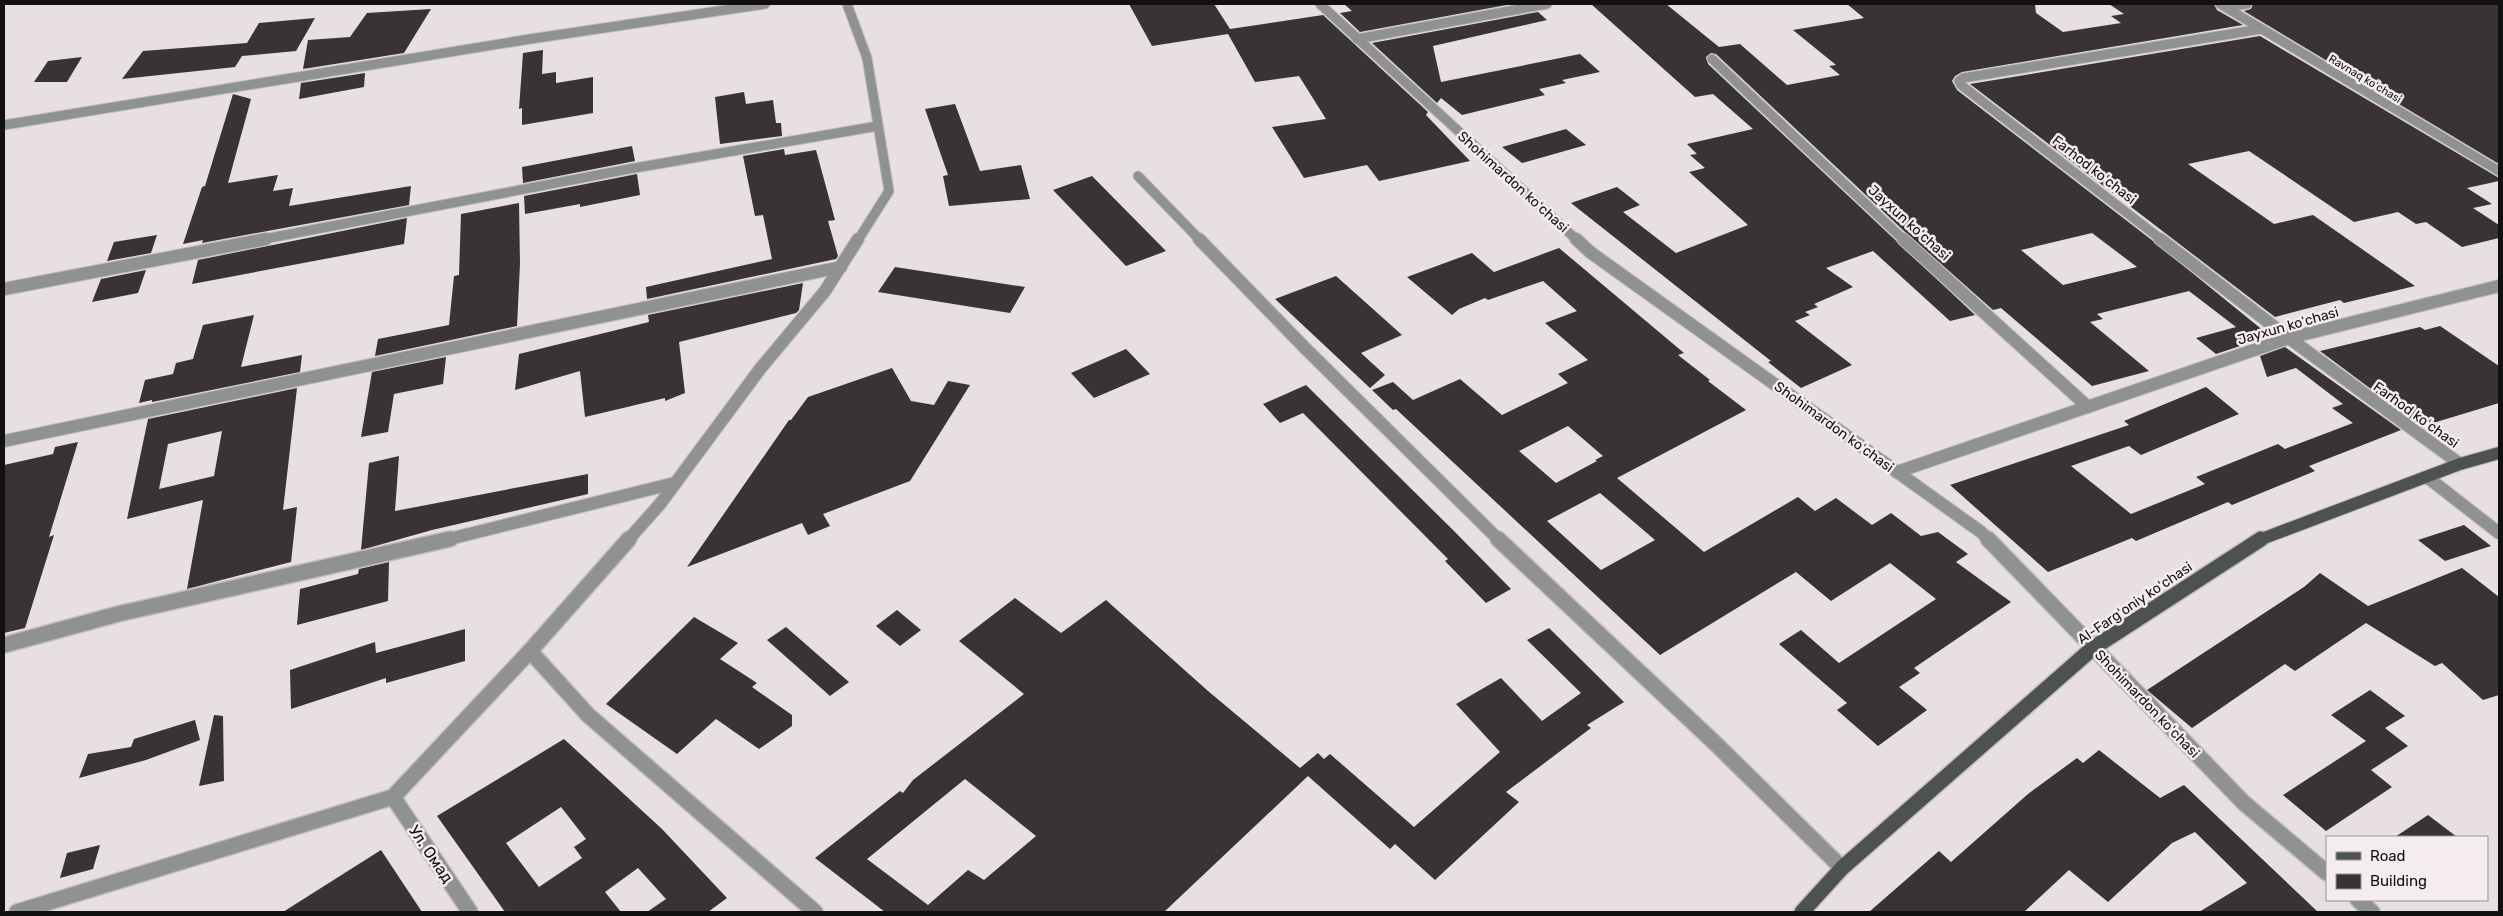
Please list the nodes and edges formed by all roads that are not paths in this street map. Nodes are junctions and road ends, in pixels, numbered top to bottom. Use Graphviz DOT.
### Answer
graph roads {
  1 [pos="765,4"];
  2 [pos="847,4"];
  3 [pos="1320,4"];
  4 [pos="1547,4"];
  5 [pos="2247,4"];
  6 [pos="2223,5"];
  7 [pos="2261,28"];
  8 [pos="1358,40"];
  9 [pos="1712,60"];
  10 [pos="4,125"];
  11 [pos="878,126"];
  12 [pos="2499,171"];
  13 [pos="1138,176"];
  14 [pos="840,267"];
  15 [pos="2499,286"];
  16 [pos="4,289"];
  17 [pos="2289,338"];
  18 [pos="2088,407"];
  19 [pos="4,441"];
  20 [pos="2499,452"];
  21 [pos="2460,464"];
  22 [pos="1897,472"];
  23 [pos="2427,477"];
  24 [pos="675,483"];
  25 [pos="2499,532"];
  26 [pos="4,644"];
  27 [pos="2093,648"];
  28 [pos="530,651"];
  29 [pos="393,797"];
  30 [pos="1842,868"];
  31 [pos="2326,873"];
  32 [pos="2359,901"];
  33 [pos="16,912"];
  34 [pos="470,912"];
  35 [pos="815,912"];
  36 [pos="1802,912"];
  37 [pos="2372,912"];
  1 -- 10 [label="street"];
  2 -- 11 [label="street"];
  3 -- 8 [label="street, Shohimardon koʻchasi"];
  4 -- 8 [label="street"];
  5 -- 6 [label="street"];
  6 -- 7 [label="street, Ravnaq koʻchasi"];
  7 -- 12 [label="street, Ravnaq koʻchasi"];
  7 -- 17 [label="street, Farhod koʻchasi"];
  8 -- 22 [label="street, Shohimardon koʻchasi"];
  9 -- 18 [label="street, Jayxun koʻchasi"];
  11 -- 14 [label="street"];
  11 -- 16 [label="street"];
  13 -- 30 [label="street"];
  14 -- 19 [label="street"];
  14 -- 24 [label="street"];
  15 -- 17 [label="street, Jayxun koʻchasi"];
  17 -- 18 [label="street, Jayxun koʻchasi"];
  17 -- 21 [label="street, Farhod koʻchasi"];
  18 -- 22 [label="street, Jayxun koʻchasi"];
  20 -- 21 [label="main road, Al-Fargʻoniy koʻchasi"];
  21 -- 23 [label="main road, Al-Fargʻoniy koʻchasi"];
  22 -- 27 [label="street, Shohimardon koʻchasi"];
  23 -- 25 [label="street"];
  23 -- 27 [label="main road, Al-Fargʻoniy koʻchasi"];
  24 -- 26 [label="street"];
  24 -- 28 [label="street"];
  27 -- 30 [label="main road, Al-Fargʻoniy koʻchasi"];
  27 -- 31 [label="street, Shohimardon koʻchasi"];
  28 -- 29 [label="street"];
  28 -- 35 [label="street"];
  29 -- 33 [label="street"];
  29 -- 34 [label="street, Ул. Омад"];
  30 -- 36 [label="main road, Al-Fargʻoniy koʻchasi"];
  32 -- 37 [label="street"];
}
